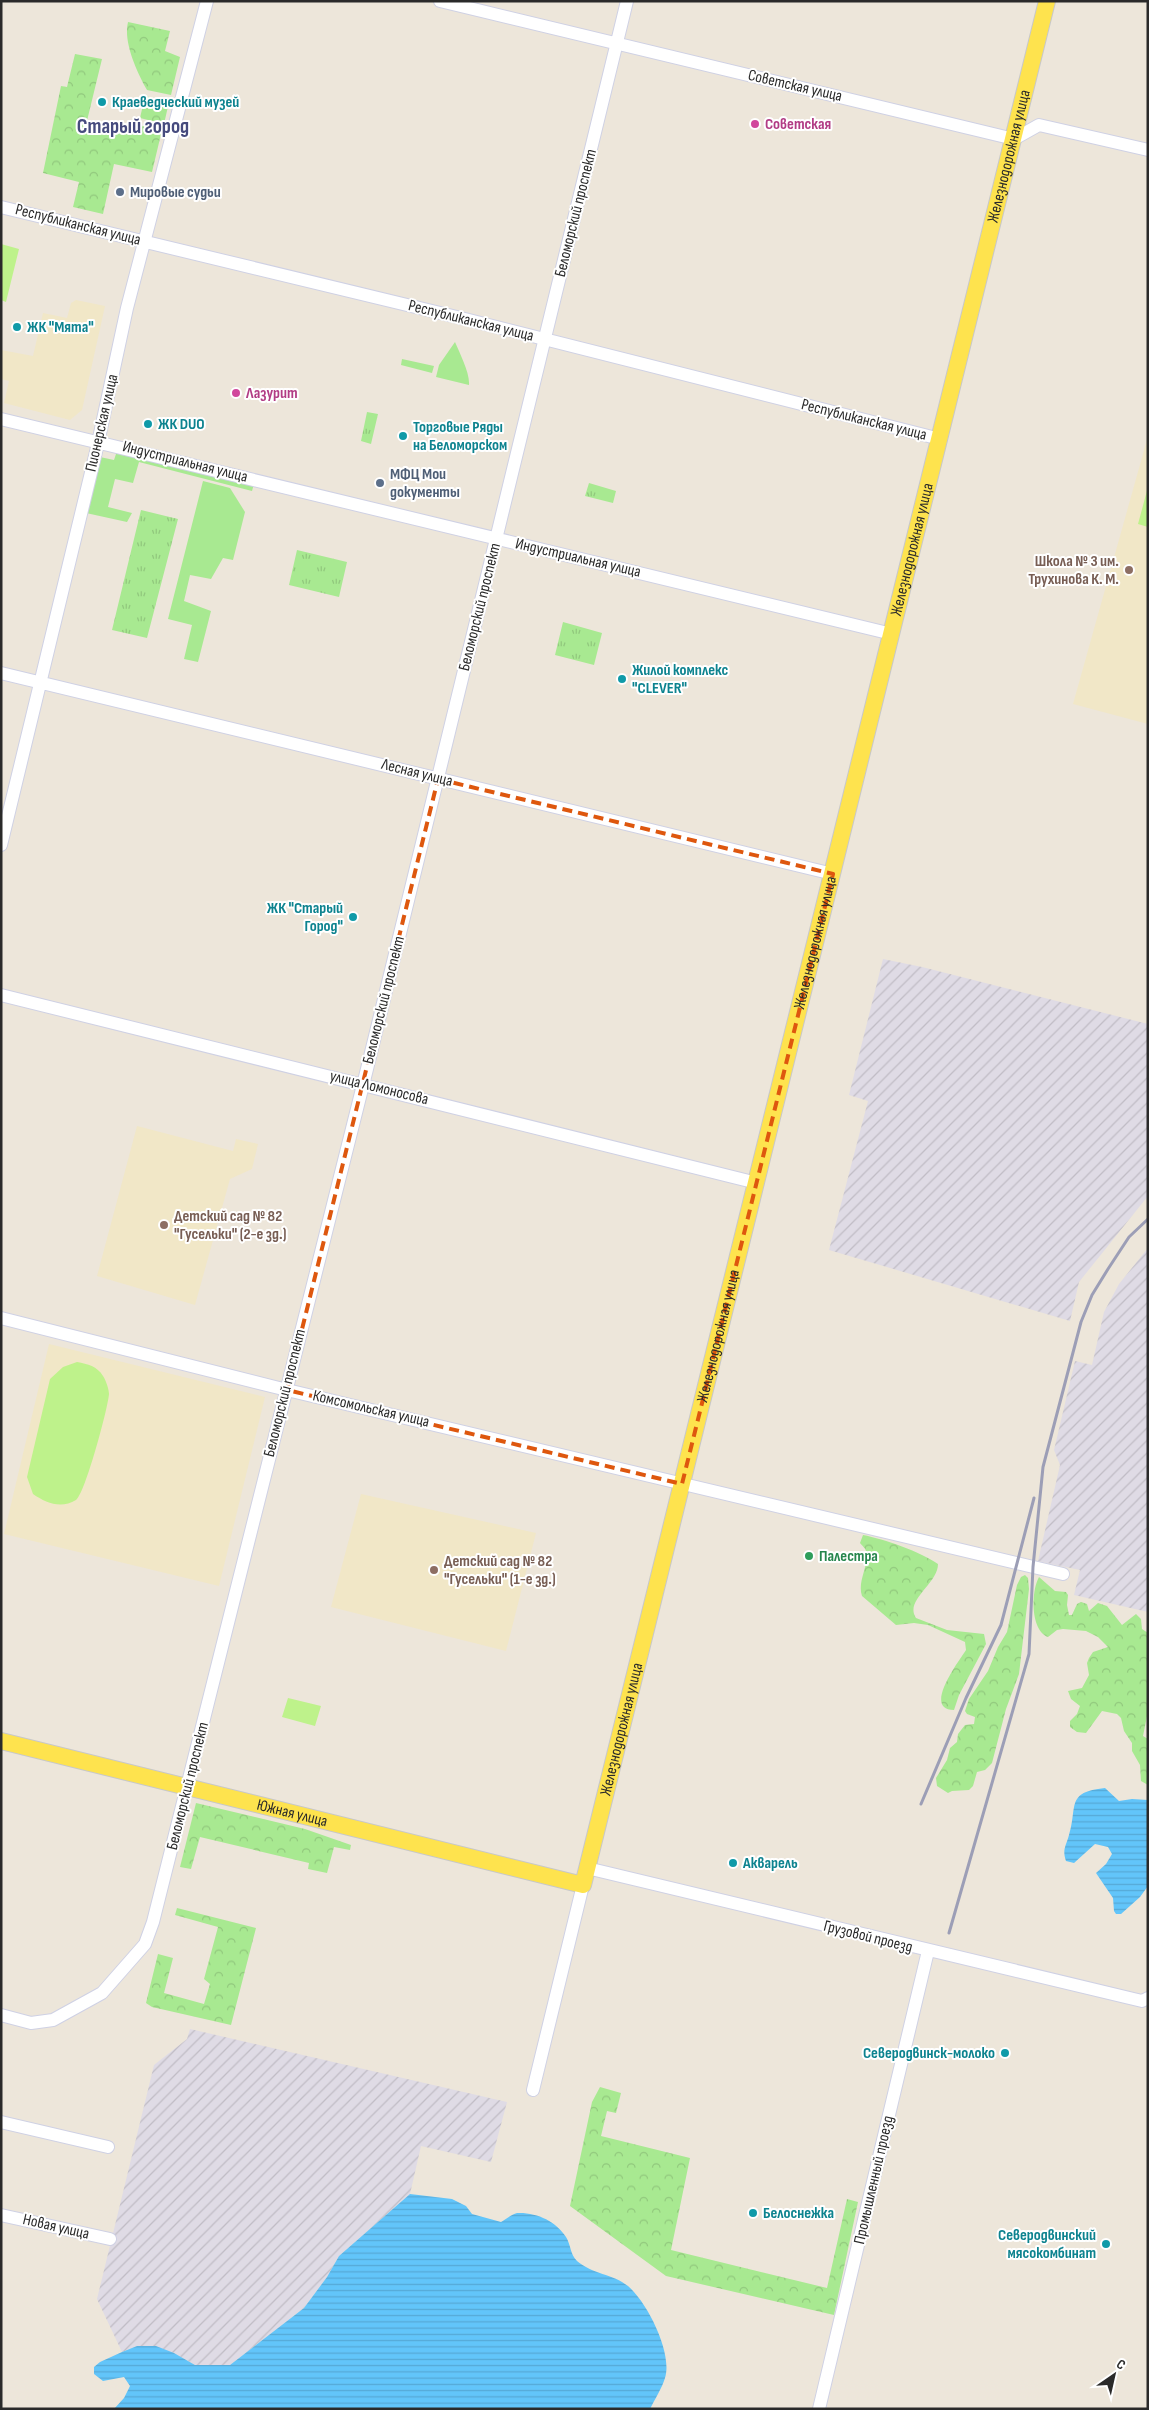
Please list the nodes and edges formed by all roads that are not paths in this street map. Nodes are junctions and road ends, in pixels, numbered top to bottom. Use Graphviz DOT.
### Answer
graph roads {
  1 [pos="207,1"];
  2 [pos="440,1"];
  3 [pos="627,1"];
  4 [pos="1047,1"];
  5 [pos="617,44"];
  6 [pos="1014,139"];
  7 [pos="1148,150"];
  8 [pos="1,206"];
  9 [pos="145,242"];
  10 [pos="546,340"];
  11 [pos="1,419"];
  12 [pos="940,439"];
  13 [pos="99,442"];
  14 [pos="497,538"];
  15 [pos="892,634"];
  16 [pos="1,673"];
  17 [pos="41,682"];
  18 [pos="438,778"];
  19 [pos="1,845"];
  20 [pos="833,874"];
  21 [pos="1,995"];
  22 [pos="363,1084"];
  23 [pos="757,1183"];
  24 [pos="1,1318"];
  25 [pos="287,1390"];
  26 [pos="682,1484"];
  27 [pos="1063,1574"];
  28 [pos="1,1742"];
  29 [pos="188,1787"];
  30 [pos="587,1868"];
  31 [pos="583,1885"];
  32 [pos="928,1951"];
  33 [pos="1146,2000"];
  34 [pos="1,2015"];
  35 [pos="533,2090"];
  36 [pos="1,2122"];
  37 [pos="108,2147"];
  38 [pos="1,2215"];
  39 [pos="110,2239"];
  40 [pos="820,2409"];
  1 -- 9 [label="street, Пионерская улица"];
  2 -- 5 [label="street, Советская улица"];
  3 -- 5 [label="street, Беломорский проспект"];
  4 -- 6 [label="main road, Железнодорожная улица"];
  5 -- 6 [label="street, Советская улица"];
  5 -- 10 [label="street, Беломорский проспект"];
  6 -- 7 [label="street"];
  6 -- 12 [label="main road, Железнодорожная улица"];
  8 -- 9 [label="street, Республиканская улица"];
  9 -- 10 [label="street, Республиканская улица"];
  9 -- 13 [label="street, Пионерская улица"];
  10 -- 12 [label="street, Республиканская улица"];
  10 -- 14 [label="street, Беломорский проспект"];
  11 -- 13 [label="street, Индустриальная улица"];
  12 -- 15 [label="main road, Железнодорожная улица"];
  13 -- 14 [label="street, Индустриальная улица"];
  13 -- 17 [label="street, Пионерская улица"];
  14 -- 15 [label="street, Индустриальная улица"];
  14 -- 18 [label="street, Беломорский проспект"];
  15 -- 20 [label="main road, Железнодорожная улица"];
  16 -- 17 [label="street, Лесная улица"];
  17 -- 18 [label="street, Лесная улица"];
  17 -- 19 [label="street, Пионерская улица"];
  18 -- 20 [label="street, Лесная улица"];
  18 -- 22 [label="street, Беломорский проспект"];
  20 -- 23 [label="main road, Железнодорожная улица"];
  21 -- 22 [label="street, улица Ломоносова"];
  22 -- 23 [label="street, улица Ломоносова"];
  22 -- 25 [label="street, Беломорский проспект"];
  23 -- 26 [label="main road, Железнодорожная улица"];
  24 -- 25 [label="street, Комсомольская улица"];
  25 -- 26 [label="street, Комсомольская улица"];
  25 -- 29 [label="street, Беломорский проспект"];
  26 -- 27 [label="street, Комсомольская улица"];
  26 -- 30 [label="main road, Железнодорожная улица"];
  28 -- 29 [label="main road, Южная улица"];
  29 -- 31 [label="main road, Южная улица"];
  29 -- 34 [label="street, Беломорский проспект"];
  30 -- 31 [label="main road, Железнодорожная улица"];
  30 -- 32 [label="street, Грузовой проезд"];
  31 -- 35 [label="street"];
  32 -- 33 [label="street, Грузовой проезд"];
  32 -- 40 [label="street, Промышленный проезд"];
  36 -- 37 [label="street"];
  38 -- 39 [label="street, Новая улица"];
}
